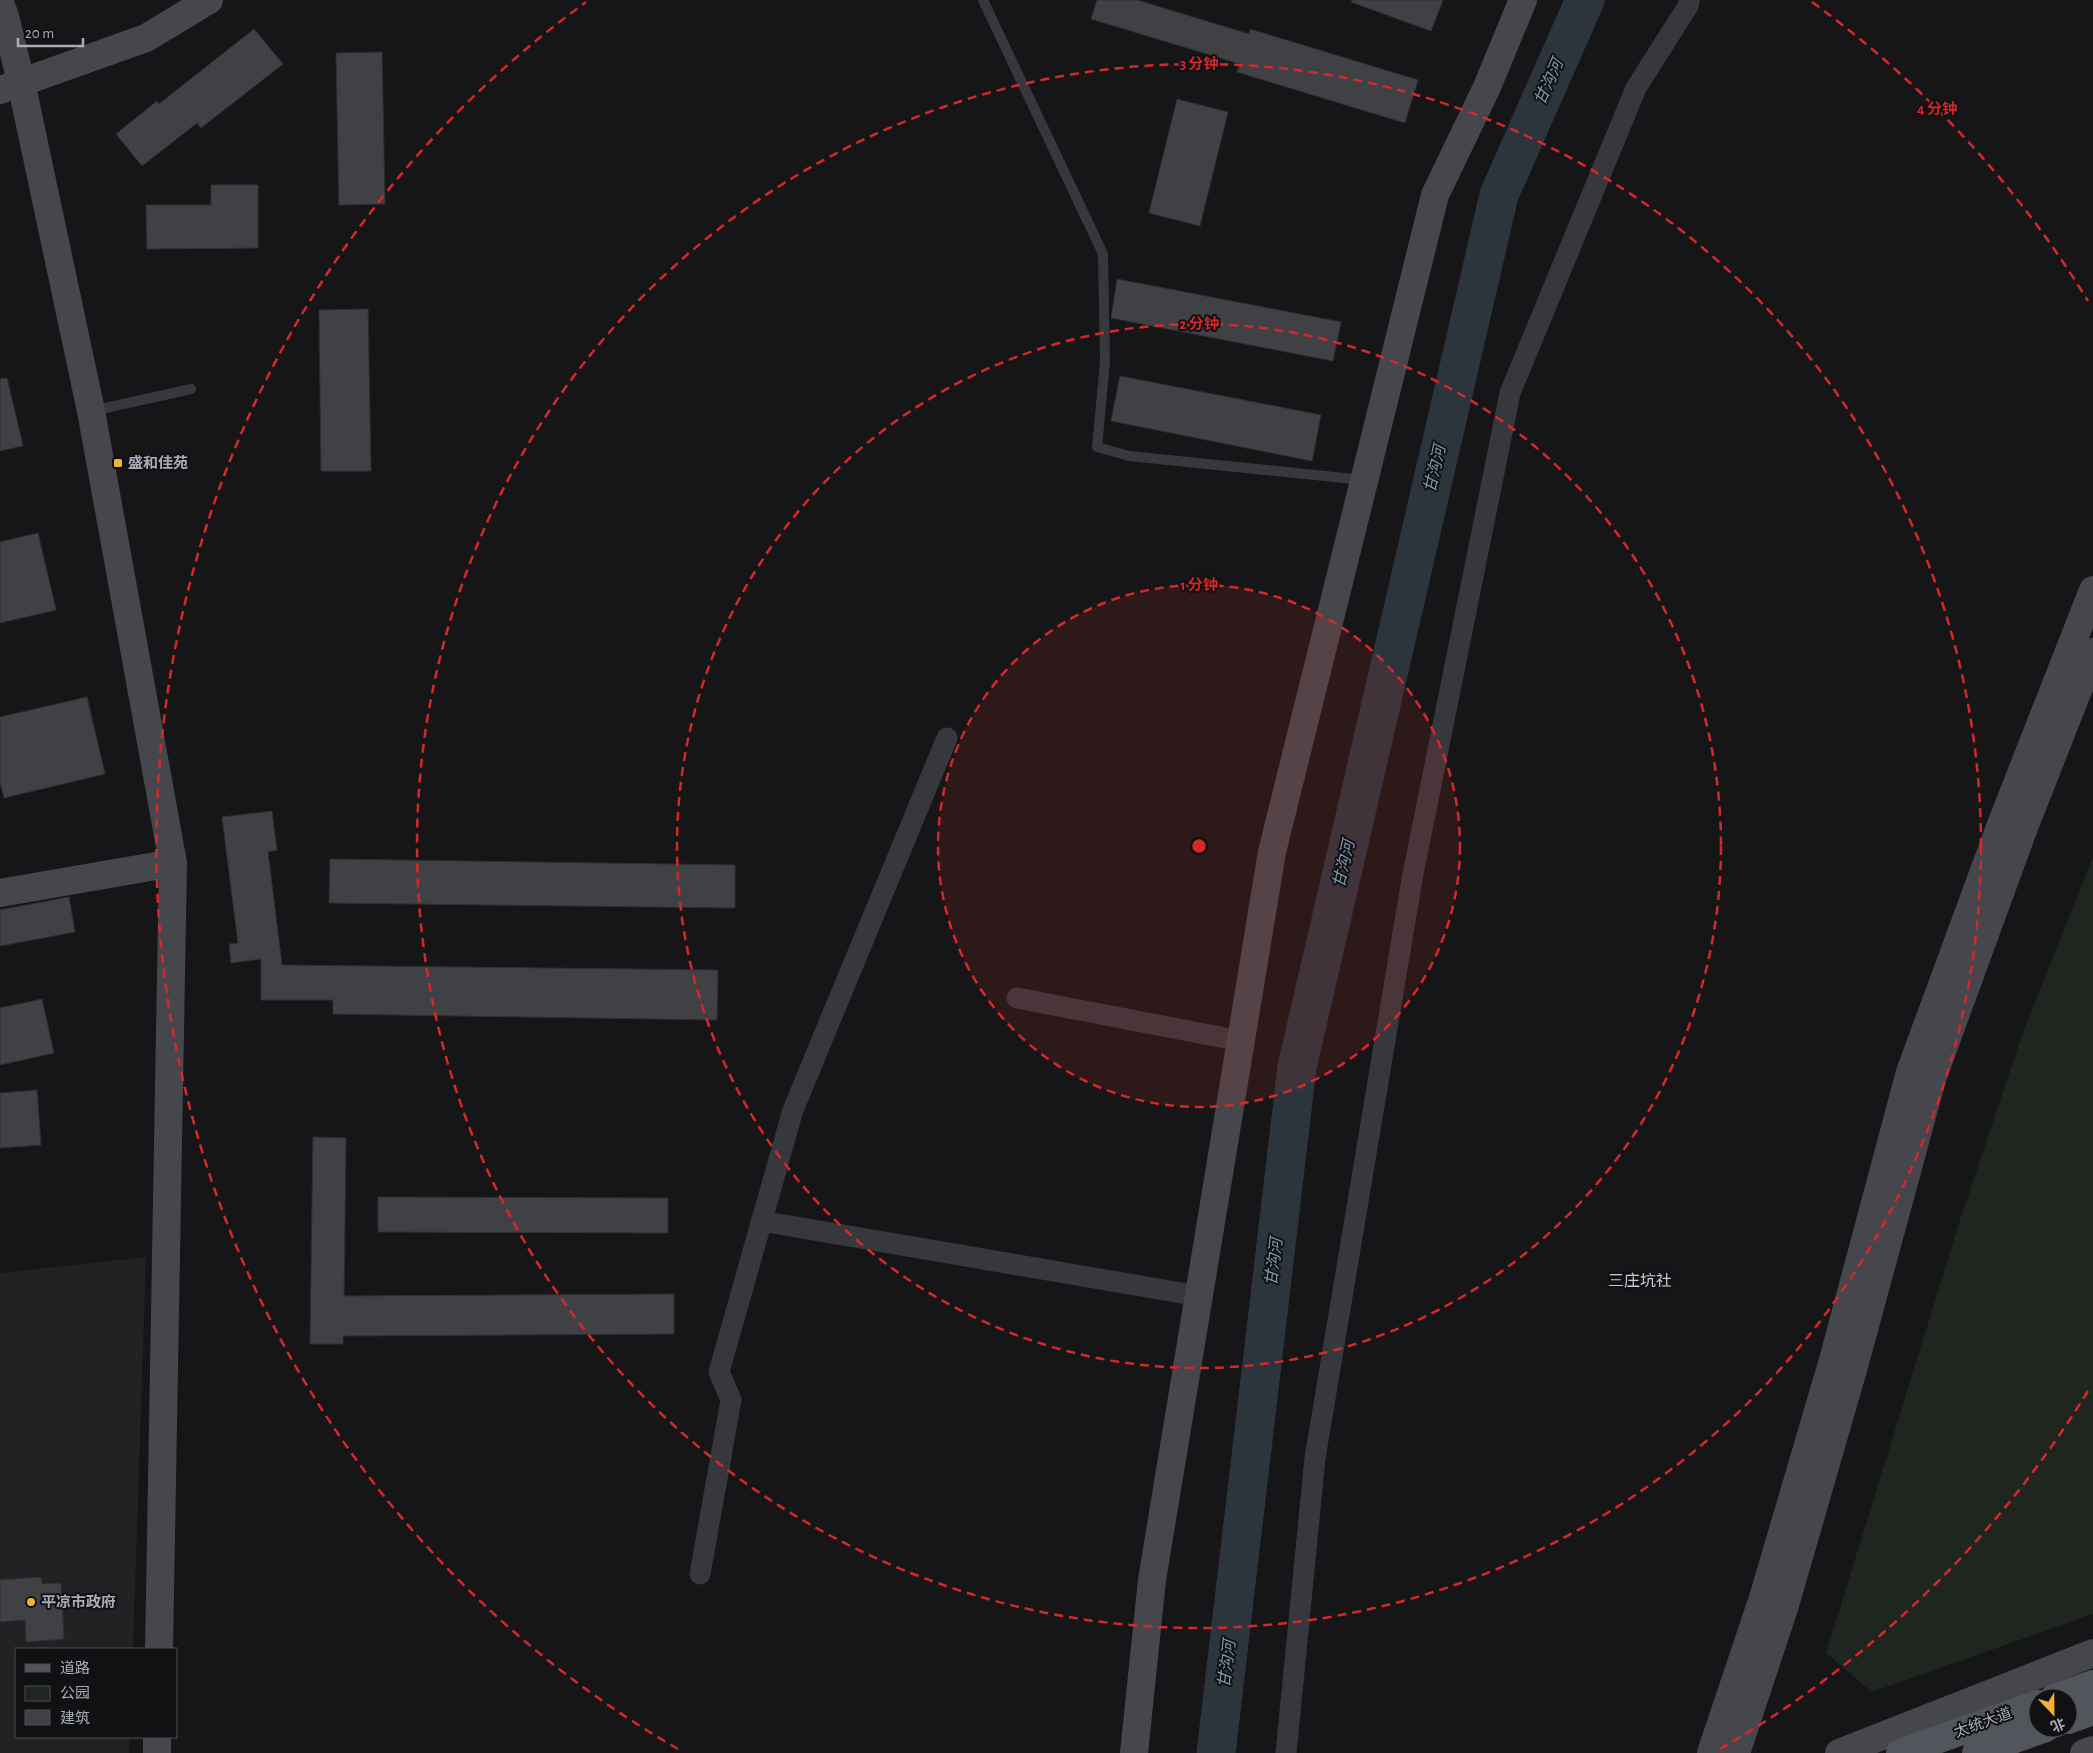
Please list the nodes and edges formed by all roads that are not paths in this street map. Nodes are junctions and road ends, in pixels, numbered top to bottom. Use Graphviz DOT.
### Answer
graph roads {
  1 [pos="209,0"];
  2 [pos="983,0"];
  3 [pos="1522,0"];
  4 [pos="1684,2"];
  5 [pos="0,3"];
  6 [pos="11,86"];
  7 [pos="192,389"];
  8 [pos="91,411"];
  9 [pos="1364,480"];
  10 [pos="2093,590"];
  11 [pos="2093,652"];
  12 [pos="947,738"];
  13 [pos="173,863"];
  14 [pos="0,893"];
  15 [pos="1017,998"];
  16 [pos="1241,1041"];
  17 [pos="761,1221"];
  18 [pos="1199,1296"];
  19 [pos="700,1574"];
  20 [pos="159,1648"];
  21 [pos="2093,1653"];
  22 [pos="2093,1684"];
  23 [pos="2078,1689"];
  24 [pos="2028,1708"];
  25 [pos="2093,1711"];
  26 [pos="2078,1716"];
  27 [pos="2028,1734"];
  28 [pos="157,1738"];
  29 [pos="2093,1750"];
  30 [pos="157,1753"];
  31 [pos="1134,1753"];
  32 [pos="1286,1753"];
  33 [pos="1711,1753"];
  34 [pos="1736,1753"];
  35 [pos="1839,1753"];
  36 [pos="1900,1753"];
  37 [pos="1976,1753"];
  38 [pos="2084,1753"];
  1 -- 6 [label="street"];
  2 -- 9 [label="lane"];
  3 -- 9 [label="street"];
  4 -- 32 [label="street"];
  5 -- 6 [label="street"];
  6 -- 8 [label="street"];
  7 -- 8 [label="lane"];
  8 -- 13 [label="street"];
  9 -- 16 [label="street"];
  10 -- 33 [label="street"];
  11 -- 34 [label="street"];
  12 -- 17 [label="street"];
  13 -- 14 [label="street"];
  13 -- 20 [label="street"];
  15 -- 16 [label="street"];
  16 -- 18 [label="street"];
  17 -- 18 [label="street"];
  17 -- 19 [label="street"];
  18 -- 31 [label="street"];
  21 -- 35 [label="street"];
  22 -- 23 [label="main road"];
  24 -- 36 [label="main road, 太统大道"];
  25 -- 26 [label="main road"];
  27 -- 37 [label="main road, 太统大道"];
  28 -- 30 [label="street"];
  29 -- 38 [label="street"];
}
